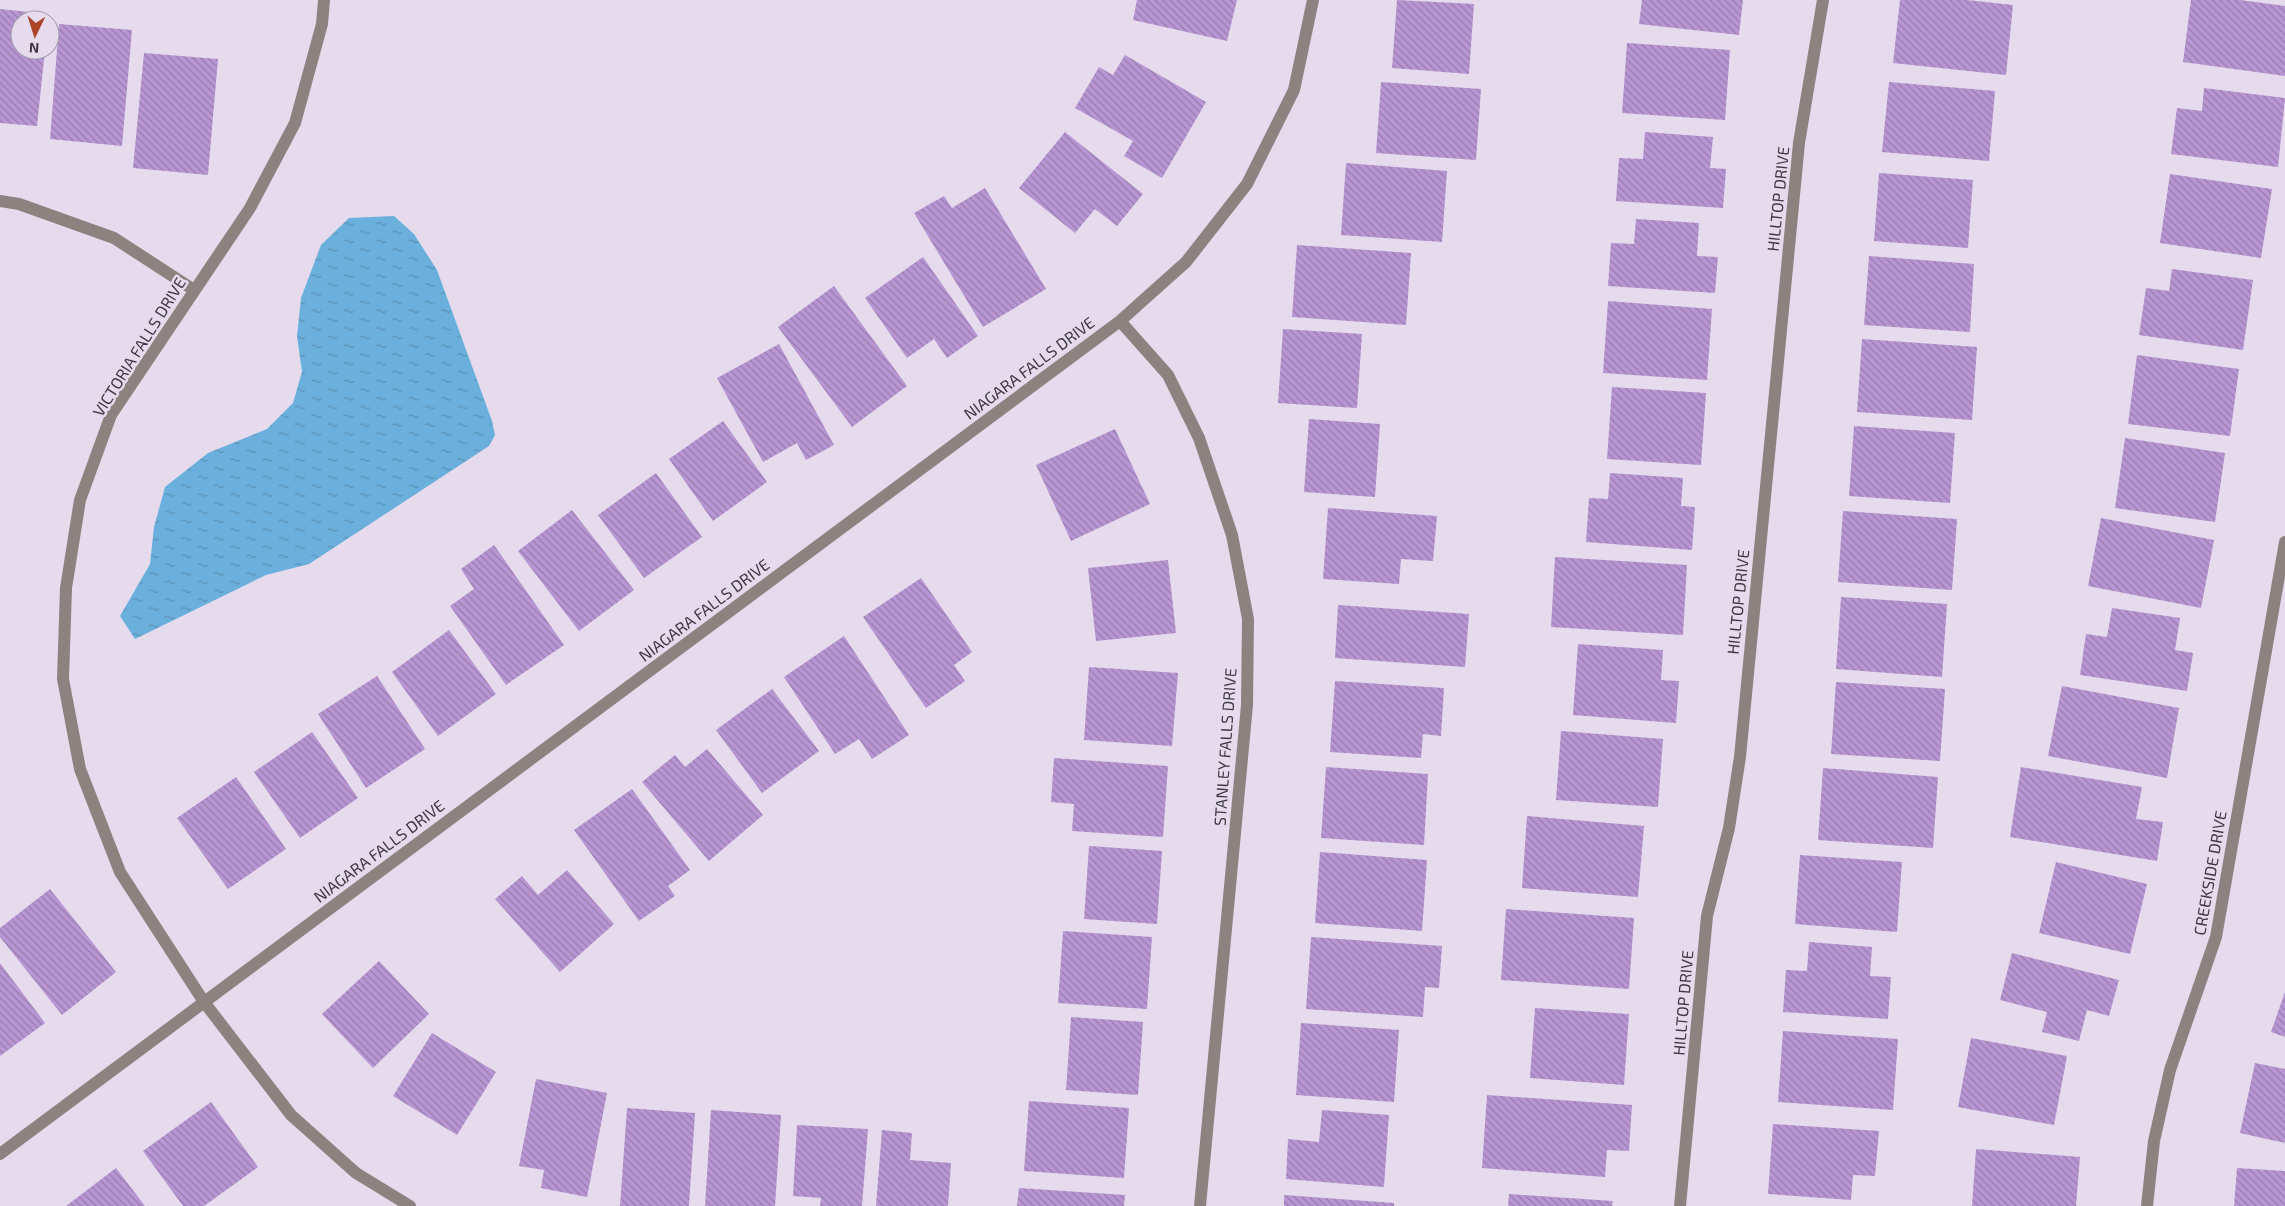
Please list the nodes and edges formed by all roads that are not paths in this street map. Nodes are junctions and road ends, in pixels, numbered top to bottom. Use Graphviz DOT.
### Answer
graph roads {
  1 [pos="324,0"];
  2 [pos="1313,0"];
  3 [pos="1823,0"];
  4 [pos="0,201"];
  5 [pos="194,290"];
  6 [pos="1120,321"];
  7 [pos="2285,542"];
  8 [pos="204,1002"];
  9 [pos="0,1154"];
  10 [pos="410,1206"];
  11 [pos="1200,1206"];
  12 [pos="1680,1206"];
  13 [pos="2148,1206"];
  1 -- 5 [label="street, VICTORIA FALLS DRIVE"];
  2 -- 6 [label="street, NIAGARA FALLS DRIVE"];
  3 -- 12 [label="street, HILLTOP DRIVE"];
  4 -- 5 [label="street"];
  5 -- 8 [label="street, VICTORIA FALLS DRIVE"];
  6 -- 8 [label="street, NIAGARA FALLS DRIVE"];
  6 -- 11 [label="street, STANLEY FALLS DRIVE"];
  7 -- 13 [label="street, CREEKSIDE DRIVE"];
  8 -- 9 [label="street, NIAGARA FALLS DRIVE"];
  8 -- 10 [label="street, VICTORIA FALLS DRIVE"];
}
